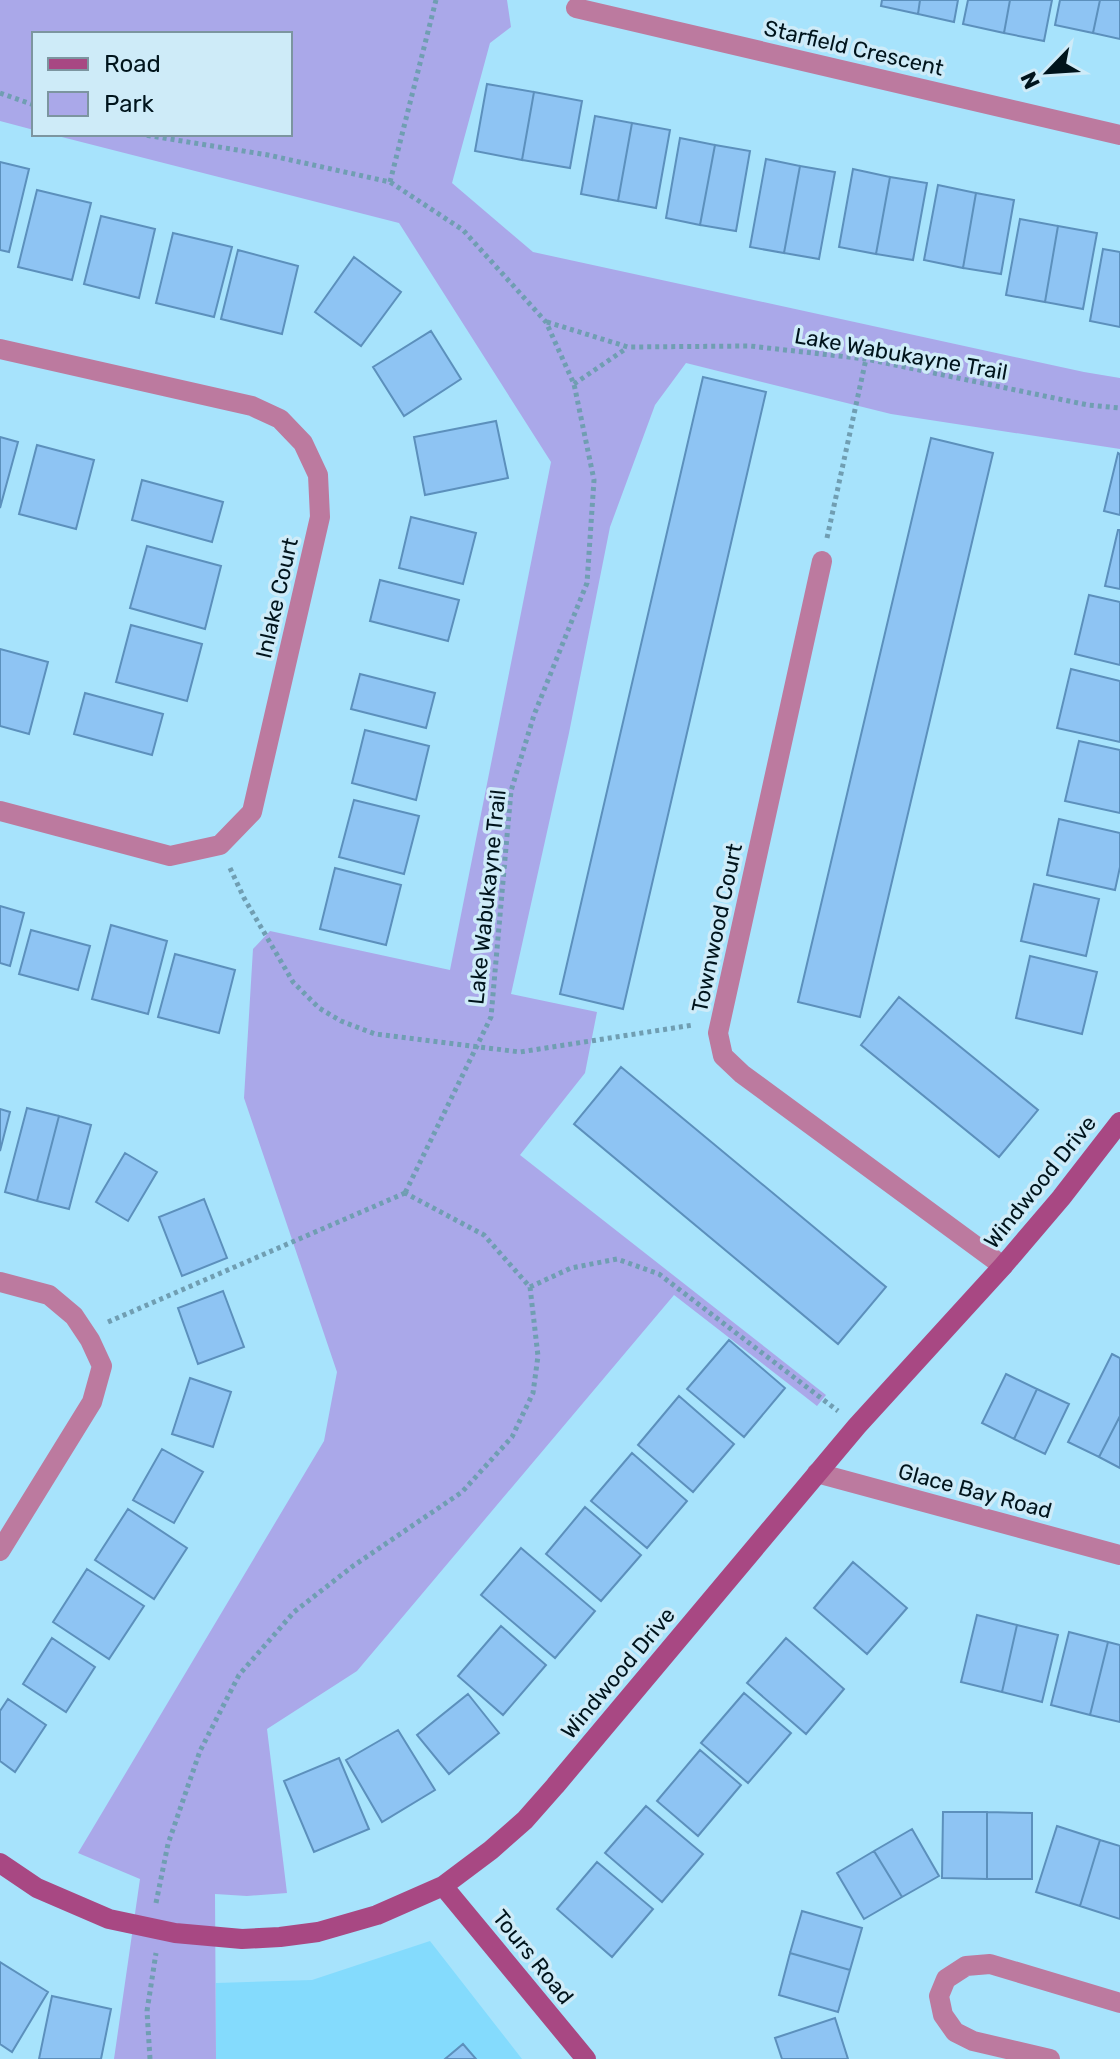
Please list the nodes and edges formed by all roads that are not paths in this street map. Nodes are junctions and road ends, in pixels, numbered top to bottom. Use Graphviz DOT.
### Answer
graph roads {
  1 [pos="576,8"];
  2 [pos="1120,135"];
  3 [pos="0,349"];
  4 [pos="822,561"];
  5 [pos="0,811"];
  6 [pos="1120,1122"];
  7 [pos="1003,1266"];
  8 [pos="0,1282"];
  9 [pos="817,1473"];
  10 [pos="0,1551"];
  11 [pos="1120,1555"];
  12 [pos="0,1863"];
  13 [pos="443,1886"];
  14 [pos="1120,2003"];
  15 [pos="586,2059"];
  16 [pos="1050,2059"];
  1 -- 2 [label="street, Starfield Crescent"];
  3 -- 5 [label="street, Inlake Court"];
  4 -- 7 [label="street, Townwood Court"];
  6 -- 7 [label="street, Windwood Drive"];
  7 -- 9 [label="street, Windwood Drive"];
  8 -- 10 [label="street"];
  9 -- 11 [label="street, Glace Bay Road"];
  9 -- 13 [label="street, Windwood Drive"];
  12 -- 13 [label="street, Windwood Drive"];
  13 -- 15 [label="street, Tours Road"];
  14 -- 16 [label="street"];
}
